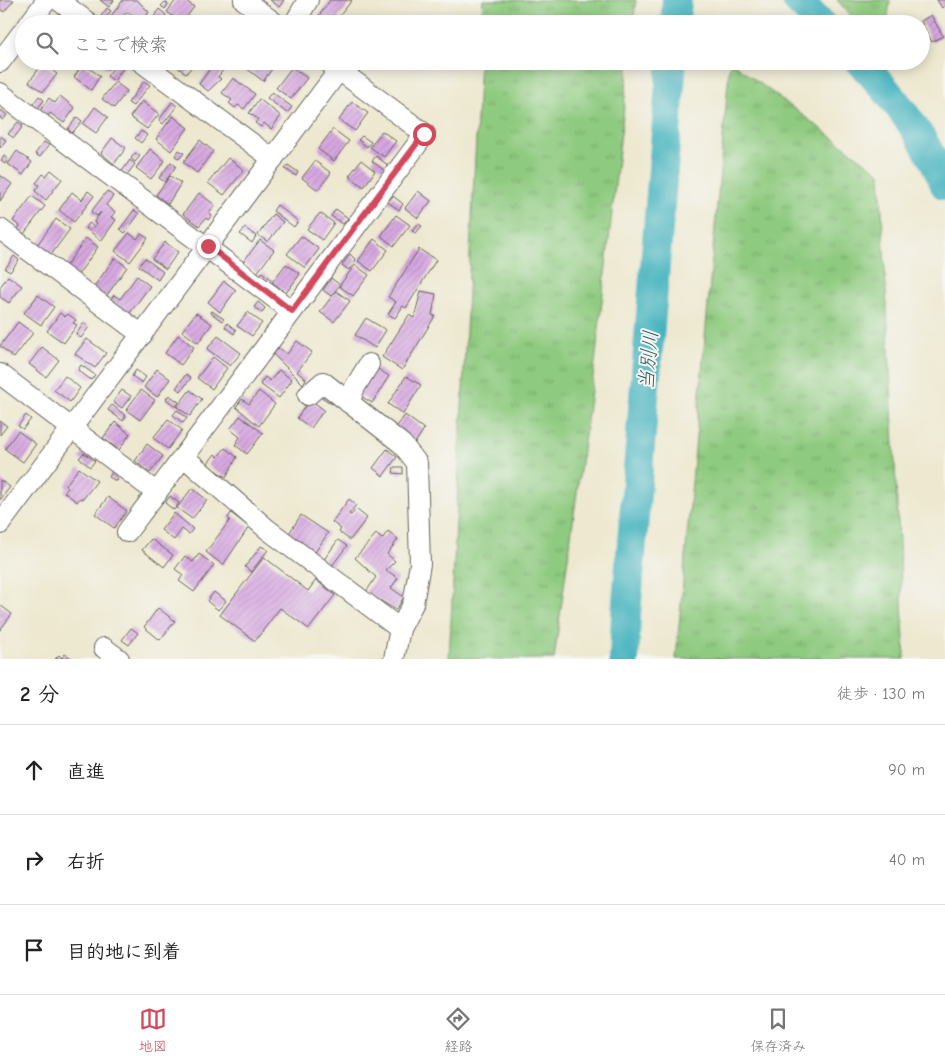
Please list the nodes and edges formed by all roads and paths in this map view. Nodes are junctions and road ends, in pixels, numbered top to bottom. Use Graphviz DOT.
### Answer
graph roads {
  1 [pos="47,0"];
  2 [pos="58,0"];
  3 [pos="244,0"];
  4 [pos="308,0"];
  5 [pos="36,15"];
  6 [pos="78,15"];
  7 [pos="264,15"];
  8 [pos="299,15"];
  9 [pos="15,42"];
  10 [pos="0,62"];
  11 [pos="152,70"];
  12 [pos="330,70"];
  13 [pos="338,70"];
  14 [pos="0,93"];
  15 [pos="272,159"];
  16 [pos="0,229"];
  17 [pos="208,246"];
  18 [pos="292,311"];
  19 [pos="142,335"];
  20 [pos="369,364"];
  21 [pos="0,374"];
  22 [pos="308,395"];
  23 [pos="349,403"];
  24 [pos="72,428"];
  25 [pos="184,457"];
  26 [pos="157,493"];
  27 [pos="0,524"];
  28 [pos="127,532"];
  29 [pos="400,629"];
  30 [pos="394,659"];
  1 -- 5 [label="street"];
  2 -- 6 [label="street"];
  3 -- 7 [label="street"];
  4 -- 8 [label="street"];
  9 -- 10 [label="street"];
  11 -- 15 [label="street"];
  12 -- 15 [label="street"];
  13 -- 18 [label="street"];
  14 -- 17 [label="street"];
  15 -- 17 [label="street"];
  16 -- 19 [label="street"];
  17 -- 18 [label="street"];
  17 -- 19 [label="street"];
  18 -- 25 [label="street"];
  19 -- 24 [label="street"];
  20 -- 23 [label="street"];
  21 -- 24 [label="street"];
  22 -- 23 [label="street"];
  23 -- 29 [label="street"];
  24 -- 26 [label="street"];
  24 -- 27 [label="street"];
  25 -- 26 [label="street"];
  25 -- 29 [label="street"];
  26 -- 28 [label="street"];
  29 -- 30 [label="street"];
}
